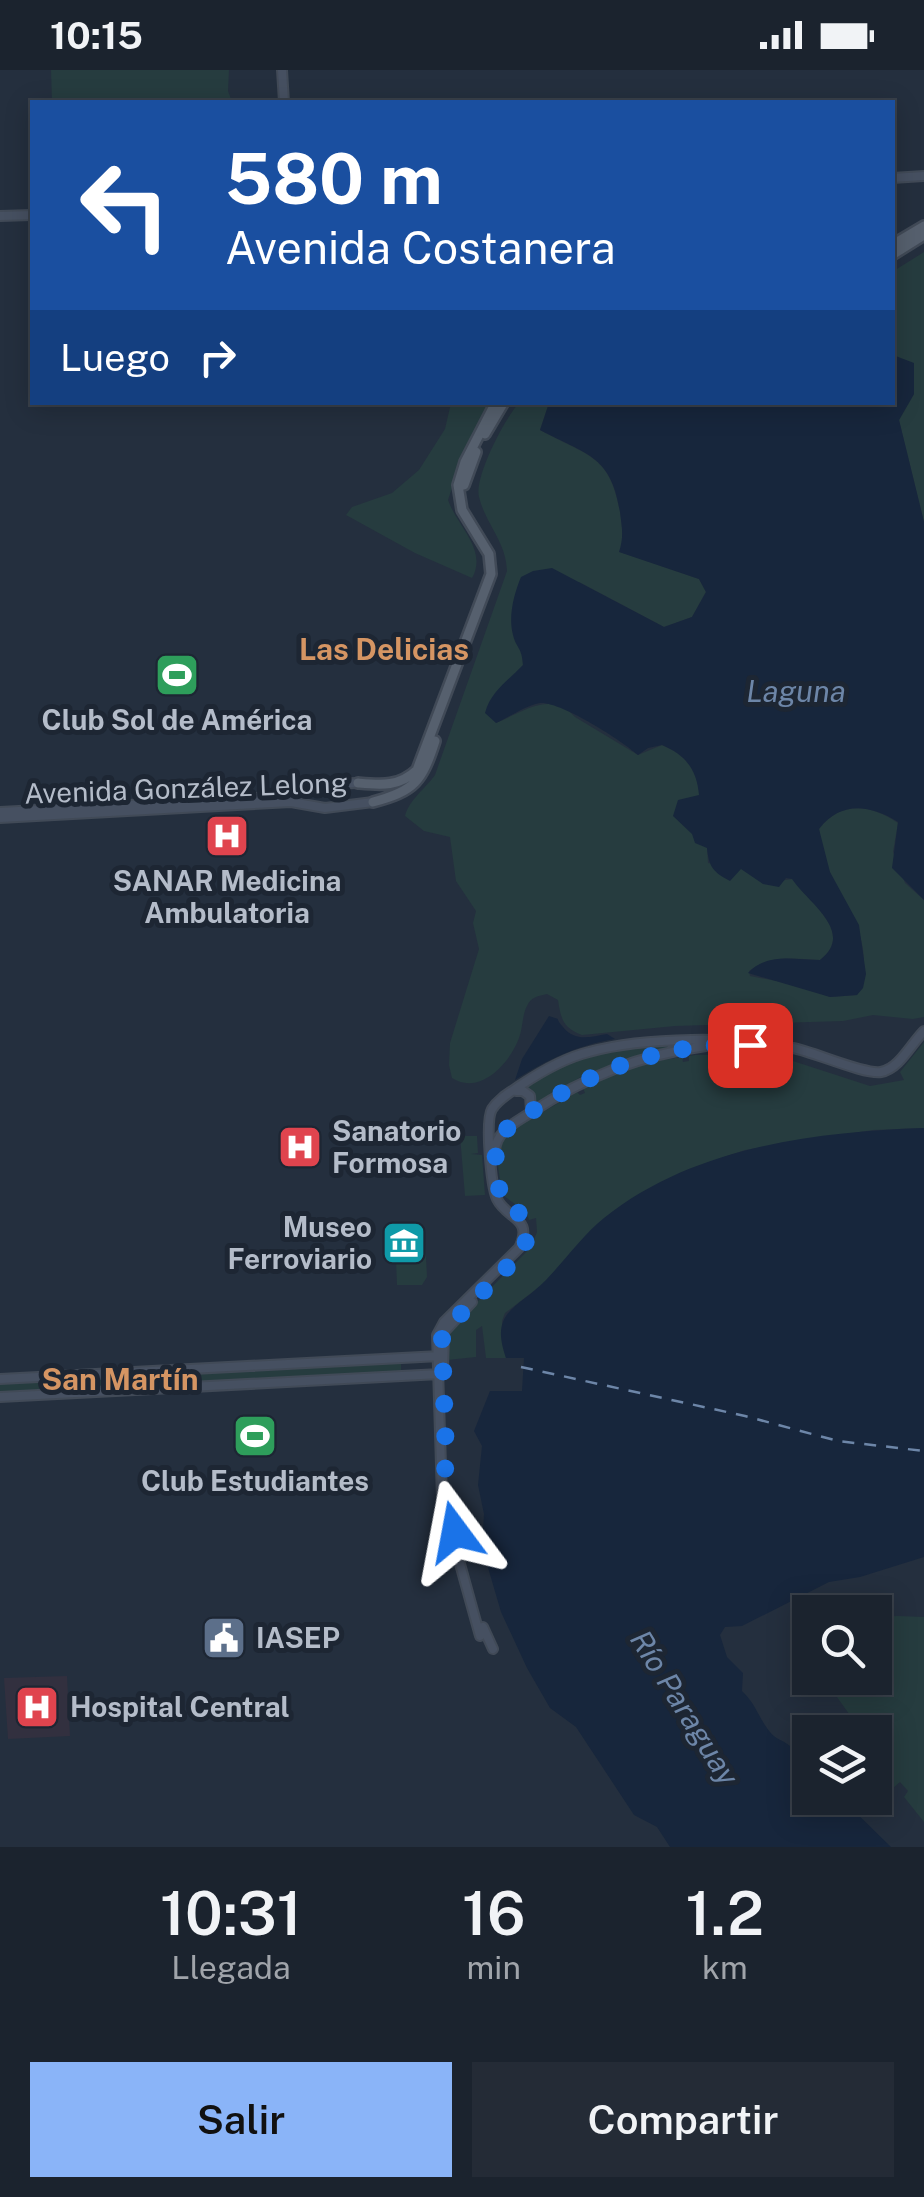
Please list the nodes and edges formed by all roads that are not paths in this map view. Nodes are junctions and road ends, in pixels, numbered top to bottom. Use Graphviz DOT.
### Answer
graph roads {
  1 [pos="282,70"];
  2 [pos="284,100"];
  3 [pos="924,176"];
  4 [pos="895,178"];
  5 [pos="30,214"];
  6 [pos="0,216"];
  7 [pos="924,226"];
  8 [pos="924,234"];
  9 [pos="895,243"];
  10 [pos="895,253"];
  11 [pos="494,405"];
  12 [pos="502,405"];
  13 [pos="358,783"];
  14 [pos="373,802"];
  15 [pos="0,815"];
  16 [pos="924,1034"];
  17 [pos="836,1062"];
  18 [pos="512,1092"];
  19 [pos="529,1114"];
  20 [pos="440,1356"];
  21 [pos="441,1373"];
  22 [pos="0,1380"];
  23 [pos="0,1397"];
  24 [pos="480,1636"];
  25 [pos="494,1650"];
  1 -- 2 [label="main road"];
  3 -- 4 [label="main road"];
  5 -- 6 [label="main road"];
  7 -- 9 [label="main road"];
  8 -- 10 [label="main road"];
  11 -- 13 [label="main road"];
  12 -- 14 [label="main road"];
  13 -- 15 [label="main road, Avenida González Lelong"];
  14 -- 15 [label="main road, Avenida González Lelong"];
  16 -- 17 [label="main road"];
  17 -- 18 [label="main road"];
  17 -- 19 [label="main road"];
  18 -- 19 [label="main road"];
  18 -- 20 [label="main road"];
  19 -- 20 [label="main road"];
  20 -- 21 [label="main road"];
  20 -- 22 [label="main road"];
  21 -- 23 [label="main road"];
  21 -- 24 [label="main road"];
  21 -- 25 [label="main road"];
}
